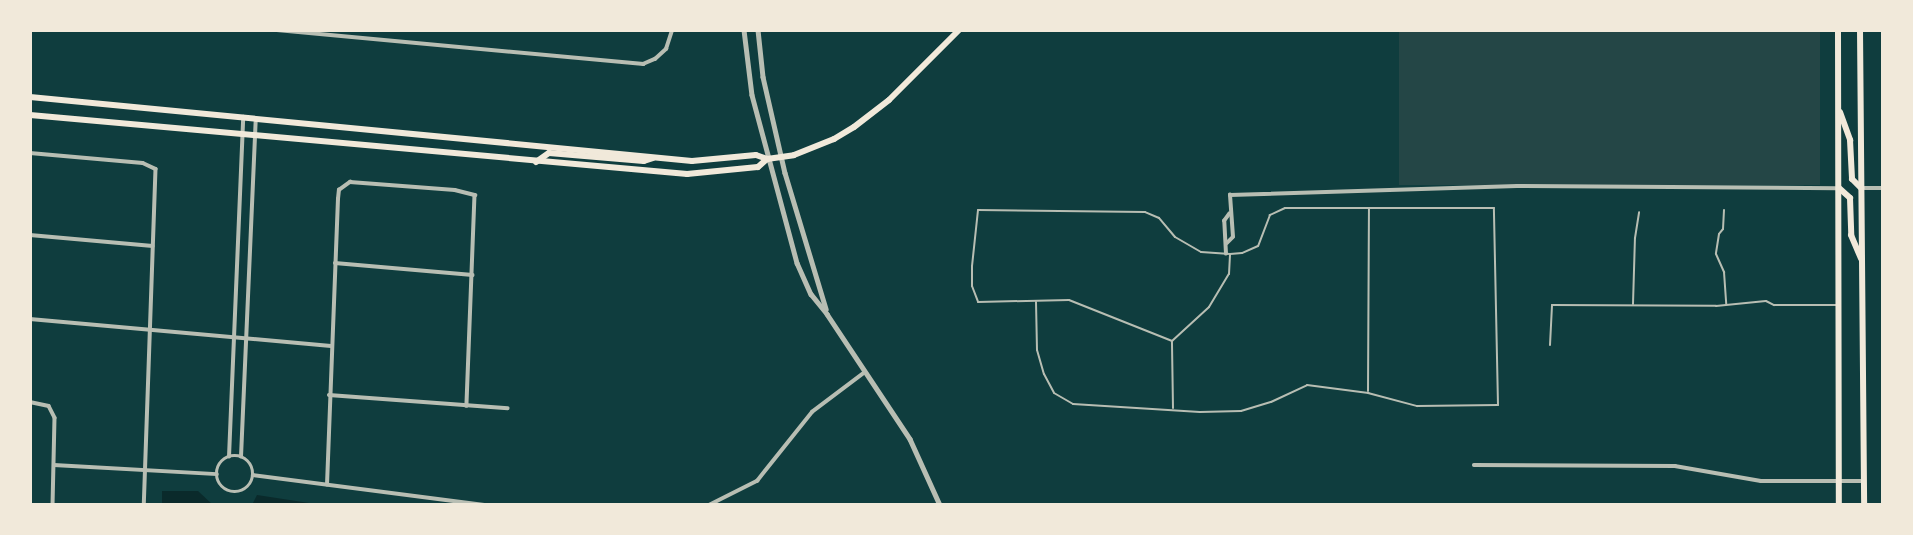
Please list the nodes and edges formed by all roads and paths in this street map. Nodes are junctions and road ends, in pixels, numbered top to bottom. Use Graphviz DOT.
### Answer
graph roads {
  1 [pos="277,30"];
  2 [pos="356,30"];
  3 [pos="672,30"];
  4 [pos="744,30"];
  5 [pos="758,30"];
  6 [pos="959,30"];
  7 [pos="1838,30"];
  8 [pos="1860,30"];
  9 [pos="356,37"];
  10 [pos="30,97"];
  11 [pos="1839,107"];
  12 [pos="30,115"];
  13 [pos="243,117"];
  14 [pos="257,118"];
  15 [pos="241,135"];
  16 [pos="256,136"];
  17 [pos="30,153"];
  18 [pos="654,157"];
  19 [pos="782,157"];
  20 [pos="767,159"];
  21 [pos="536,162"];
  22 [pos="1839,188"];
  23 [pos="1861,188"];
  24 [pos="1883,188"];
  25 [pos="1369,206"];
  26 [pos="1724,210"];
  27 [pos="1639,212"];
  28 [pos="1229,214"];
  29 [pos="30,235"];
  30 [pos="1227,243"];
  31 [pos="153,246"];
  32 [pos="1228,254"];
  33 [pos="335,263"];
  34 [pos="1863,264"];
  35 [pos="472,275"];
  36 [pos="1036,302"];
  37 [pos="1633,305"];
  38 [pos="1726,305"];
  39 [pos="1839,305"];
  40 [pos="827,314"];
  41 [pos="30,318"];
  42 [pos="150,329"];
  43 [pos="234,338"];
  44 [pos="246,339"];
  45 [pos="1172,341"];
  46 [pos="1550,345"];
  47 [pos="331,346"];
  48 [pos="865,372"];
  49 [pos="1368,393"];
  50 [pos="329,395"];
  51 [pos="30,402"];
  52 [pos="467,406"];
  53 [pos="508,408"];
  54 [pos="1173,409"];
  55 [pos="229,457"];
  56 [pos="241,457"];
  57 [pos="54,465"];
  58 [pos="1474,465"];
  59 [pos="144,470"];
  60 [pos="217,474"];
  61 [pos="253,475"];
  62 [pos="1864,481"];
  63 [pos="1839,482"];
  64 [pos="327,485"];
  65 [pos="466,504"];
  66 [pos="53,505"];
  67 [pos="144,505"];
  68 [pos="484,505"];
  69 [pos="709,505"];
  70 [pos="940,505"];
  71 [pos="1239,505"];
  72 [pos="1274,505"];
  73 [pos="1839,505"];
  74 [pos="1864,505"];
  1 -- 9 [label="street"];
  2 -- 9 [label="street"];
  3 -- 9 [label="street"];
  4 -- 20 [label="street"];
  5 -- 19 [label="street"];
  6 -- 19 [label="main road"];
  7 -- 11 [label="main road"];
  8 -- 23 [label="main road"];
  10 -- 13 [label="main road"];
  11 -- 22 [label="main road"];
  11 -- 23 [label="main road"];
  12 -- 15 [label="main road"];
  13 -- 14 [label="main road"];
  13 -- 15 [label="street"];
  14 -- 16 [label="street"];
  14 -- 18 [label="main road"];
  15 -- 16 [label="main road"];
  15 -- 43 [label="street"];
  16 -- 21 [label="main road"];
  16 -- 44 [label="street"];
  17 -- 31 [label="street"];
  18 -- 20 [label="main road"];
  18 -- 21 [label="main road"];
  19 -- 20 [label="main road"];
  19 -- 40 [label="street"];
  20 -- 21 [label="main road"];
  20 -- 40 [label="street"];
  22 -- 28 [label="street"];
  22 -- 34 [label="main road"];
  22 -- 39 [label="main road"];
  23 -- 24 [label="street"];
  23 -- 34 [label="main road"];
  25 -- 32 [label="lane"];
  25 -- 49 [label="lane"];
  25 -- 49 [label="lane"];
  26 -- 38 [label="lane"];
  27 -- 37 [label="lane"];
  28 -- 30 [label="street"];
  28 -- 30 [label="street"];
  29 -- 31 [label="street"];
  30 -- 32 [label="street"];
  31 -- 42 [label="street"];
  32 -- 36 [label="lane"];
  32 -- 45 [label="lane"];
  33 -- 35 [label="street"];
  33 -- 35 [label="street"];
  33 -- 47 [label="street"];
  34 -- 62 [label="main road"];
  35 -- 52 [label="street"];
  36 -- 45 [label="lane"];
  36 -- 54 [label="lane"];
  37 -- 38 [label="lane"];
  37 -- 46 [label="lane"];
  38 -- 39 [label="lane"];
  39 -- 63 [label="main road"];
  40 -- 48 [label="street"];
  41 -- 42 [label="street"];
  42 -- 43 [label="street"];
  42 -- 59 [label="street"];
  43 -- 44 [label="street"];
  43 -- 55 [label="street"];
  44 -- 47 [label="street"];
  44 -- 56 [label="street"];
  45 -- 54 [label="lane"];
  47 -- 50 [label="street"];
  48 -- 69 [label="street"];
  48 -- 70 [label="street"];
  49 -- 54 [label="lane"];
  50 -- 52 [label="street"];
  50 -- 64 [label="street"];
  51 -- 57 [label="street"];
  52 -- 53 [label="street"];
  55 -- 56 [label="street"];
  55 -- 60 [label="street"];
  56 -- 61 [label="street"];
  57 -- 59 [label="street"];
  57 -- 66 [label="street"];
  58 -- 63 [label="street"];
  59 -- 60 [label="street"];
  59 -- 67 [label="street"];
  60 -- 61 [label="street"];
  61 -- 64 [label="street"];
  62 -- 63 [label="street"];
  62 -- 74 [label="main road"];
  63 -- 73 [label="main road"];
  64 -- 65 [label="street"];
  65 -- 68 [label="street"];
  71 -- 72 [label="lane"];
}
